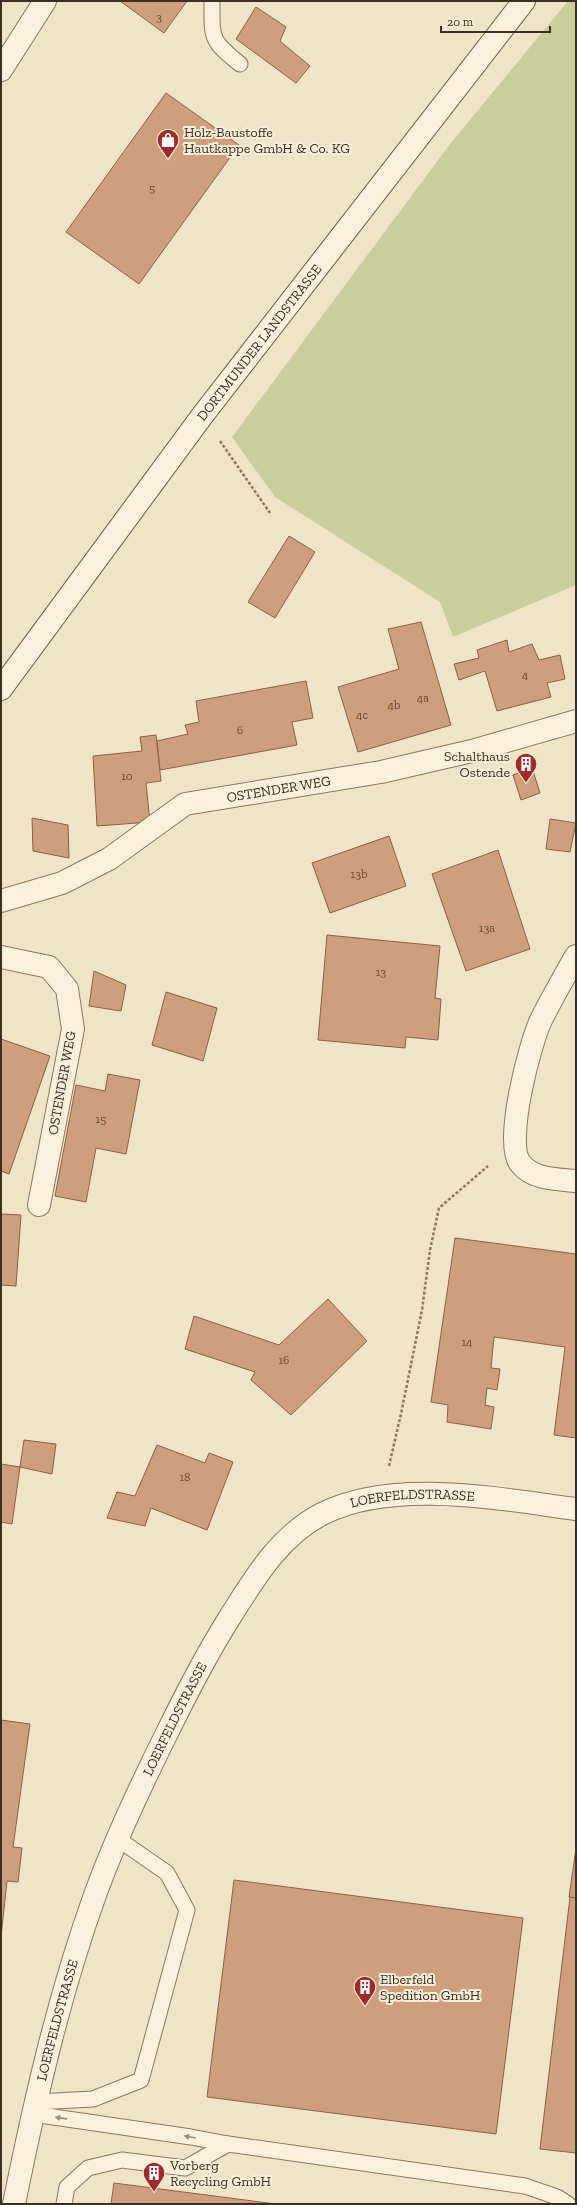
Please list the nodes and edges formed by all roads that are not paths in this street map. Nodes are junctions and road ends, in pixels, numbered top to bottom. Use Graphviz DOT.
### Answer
graph roads {
  1 [pos="45,1"];
  2 [pos="212,1"];
  3 [pos="524,1"];
  4 [pos="240,64"];
  5 [pos="1,70"];
  6 [pos="1,689"];
  7 [pos="576,721"];
  8 [pos="1,901"];
  9 [pos="576,956"];
  10 [pos="1,957"];
  11 [pos="576,1181"];
  12 [pos="39,1206"];
  13 [pos="576,1509"];
  14 [pos="118,1839"];
  15 [pos="34,2108"];
  16 [pos="228,2144"];
  17 [pos="14,2204"];
  18 [pos="64,2204"];
  19 [pos="568,2204"];
  1 -- 5 [label="street"];
  2 -- 4 [label="lane"];
  3 -- 6 [label="street, DORTMUNDER LANDSTRASSE"];
  7 -- 8 [label="street, OSTENDER WEG"];
  9 -- 11 [label="street"];
  10 -- 12 [label="street, OSTENDER WEG"];
  13 -- 14 [label="street, LOERFELDSTRASSE"];
  14 -- 15 [label="street, LOERFELDSTRASSE"];
  14 -- 15 [label="lane"];
  16 -- 15 [label="lane, one-way"];
  15 -- 17 [label="street, LOERFELDSTRASSE"];
  16 -- 18 [label="lane"];
  16 -- 19 [label="lane"];
}
